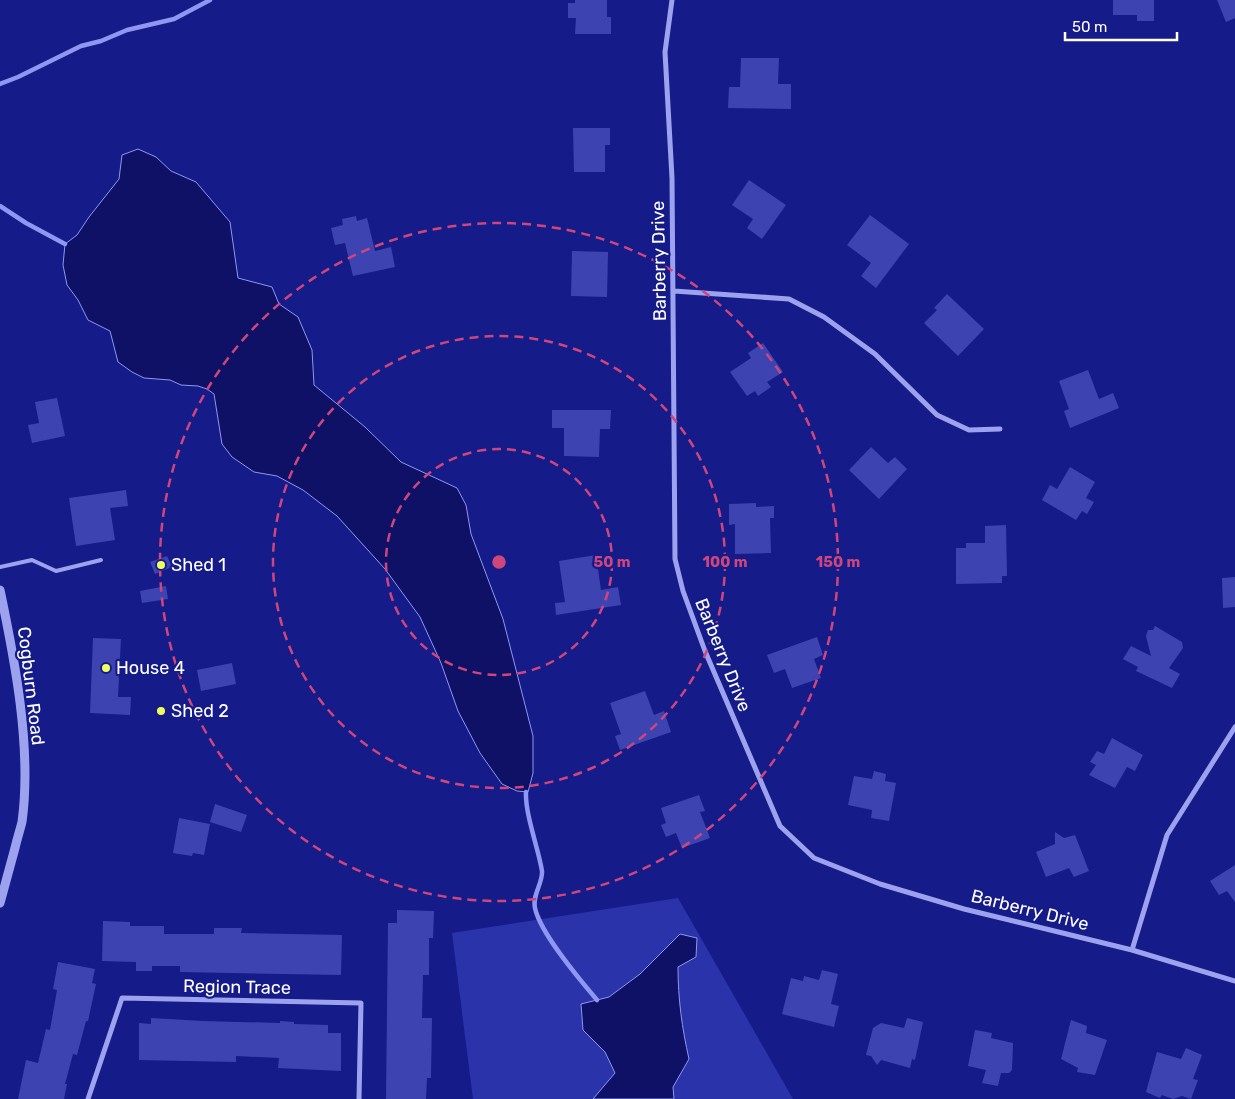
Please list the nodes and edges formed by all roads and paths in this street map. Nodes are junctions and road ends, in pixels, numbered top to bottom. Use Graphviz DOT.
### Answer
graph roads {
  1 [pos="672,0"];
  2 [pos="674,291"];
  3 [pos="1000,429"];
  4 [pos="101,560"];
  5 [pos="0,567"];
  6 [pos="0,590"];
  7 [pos="1235,728"];
  8 [pos="0,903"];
  9 [pos="1132,950"];
  10 [pos="1235,981"];
  11 [pos="88,1099"];
  12 [pos="359,1099"];
  1 -- 2 [label="street, Barberry Drive"];
  2 -- 3 [label="street"];
  2 -- 9 [label="street, Barberry Drive"];
  4 -- 5 [label="lane"];
  6 -- 8 [label="street, Cogburn Road"];
  7 -- 9 [label="street"];
  9 -- 10 [label="street, Barberry Drive"];
  11 -- 12 [label="street, Region Trace"];
}
